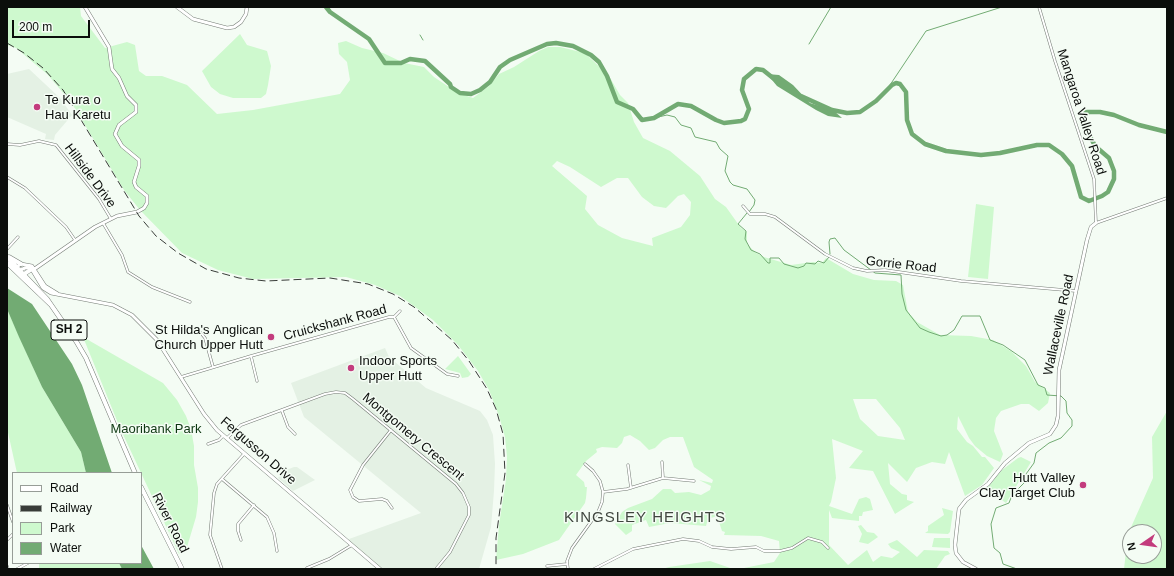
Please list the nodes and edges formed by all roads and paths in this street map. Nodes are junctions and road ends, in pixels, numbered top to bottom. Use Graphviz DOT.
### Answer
graph roads {
  1 [pos="85,7"];
  2 [pos="177,7"];
  3 [pos="247,7"];
  4 [pos="1040,7"];
  5 [pos="7,144"];
  6 [pos="7,176"];
  7 [pos="1167,198"];
  8 [pos="743,206"];
  9 [pos="111,219"];
  10 [pos="103,223"];
  11 [pos="1096,223"];
  12 [pos="18,237"];
  13 [pos="75,240"];
  14 [pos="7,249"];
  15 [pos="7,256"];
  16 [pos="7,263"];
  17 [pos="17,269"];
  18 [pos="33,269"];
  19 [pos="24,274"];
  20 [pos="1076,291"];
  21 [pos="190,302"];
  22 [pos="50,304"];
  23 [pos="400,311"];
  24 [pos="394,317"];
  25 [pos="201,333"];
  26 [pos="251,356"];
  27 [pos="212,367"];
  28 [pos="458,376"];
  29 [pos="181,377"];
  30 [pos="257,381"];
  31 [pos="282,411"];
  32 [pos="391,430"];
  33 [pos="295,434"];
  34 [pos="223,436"];
  35 [pos="227,438"];
  36 [pos="208,444"];
  37 [pos="244,454"];
  38 [pos="662,462"];
  39 [pos="585,464"];
  40 [pos="628,465"];
  41 [pos="135,472"];
  42 [pos="222,478"];
  43 [pos="663,478"];
  44 [pos="694,481"];
  45 [pos="631,488"];
  46 [pos="142,489"];
  47 [pos="603,492"];
  48 [pos="7,505"];
  49 [pos="254,505"];
  50 [pos="392,508"];
  51 [pos="12,519"];
  52 [pos="241,540"];
  53 [pos="352,545"];
  54 [pos="828,548"];
  55 [pos="277,551"];
  56 [pos="26,564"];
  57 [pos="567,564"];
  58 [pos="7,566"];
  59 [pos="547,566"];
  60 [pos="307,568"];
  61 [pos="8,569"];
  62 [pos="17,569"];
  63 [pos="182,569"];
  64 [pos="222,569"];
  65 [pos="380,569"];
  66 [pos="436,569"];
  67 [pos="568,569"];
  68 [pos="594,569"];
  69 [pos="976,569"];
  1 -- 9 [label="street"];
  2 -- 3 [label="street"];
  4 -- 11 [label="street, Mangaroa Valley Road"];
  5 -- 9 [label="street, Hillside Drive"];
  6 -- 13 [label="street"];
  7 -- 11 [label="street"];
  8 -- 20 [label="street, Gorrie Road"];
  9 -- 10 [label="street"];
  10 -- 13 [label="street"];
  10 -- 21 [label="street"];
  11 -- 20 [label="street, Wallaceville Road"];
  12 -- 14 [label="street"];
  13 -- 18 [label="street"];
  15 -- 17 [label="highway, SH 2"];
  16 -- 17 [label="highway, SH 2"];
  17 -- 18 [label="street"];
  17 -- 18 [label="street"];
  17 -- 19 [label="highway, SH 2"];
  17 -- 22 [label="highway, SH 2"];
  18 -- 19 [label="highway"];
  18 -- 29 [label="street, Fergusson Drive"];
  19 -- 22 [label="highway, SH 2"];
  20 -- 69 [label="street, Wallaceville Road"];
  22 -- 41 [label="highway, SH 2"];
  23 -- 24 [label="street, Cruickshank Road"];
  24 -- 26 [label="street, Cruickshank Road"];
  24 -- 28 [label="street"];
  25 -- 27 [label="street"];
  26 -- 27 [label="street, Cruickshank Road"];
  26 -- 30 [label="street"];
  27 -- 29 [label="street, Cruickshank Road"];
  29 -- 34 [label="street, Fergusson Drive"];
  31 -- 32 [label="street, Montgomery Crescent"];
  31 -- 33 [label="street"];
  31 -- 35 [label="street, Montgomery Crescent"];
  32 -- 50 [label="street"];
  32 -- 66 [label="street, Montgomery Crescent"];
  34 -- 35 [label="street, Fergusson Drive"];
  34 -- 36 [label="street"];
  35 -- 37 [label="street, Fergusson Drive"];
  37 -- 42 [label="street"];
  37 -- 53 [label="street, Fergusson Drive"];
  38 -- 43 [label="street"];
  39 -- 47 [label="street"];
  40 -- 45 [label="street"];
  42 -- 49 [label="street"];
  42 -- 64 [label="street"];
  43 -- 44 [label="street"];
  43 -- 45 [label="street"];
  45 -- 47 [label="street"];
  46 -- 63 [label="highway, River Road"];
  47 -- 57 [label="street"];
  48 -- 51 [label="street"];
  49 -- 52 [label="street"];
  49 -- 55 [label="street"];
  53 -- 60 [label="street"];
  53 -- 65 [label="street, Fergusson Drive"];
  54 -- 68 [label="street"];
  56 -- 62 [label="street"];
  57 -- 59 [label="street"];
  57 -- 67 [label="street"];
  58 -- 61 [label="street"];
}
